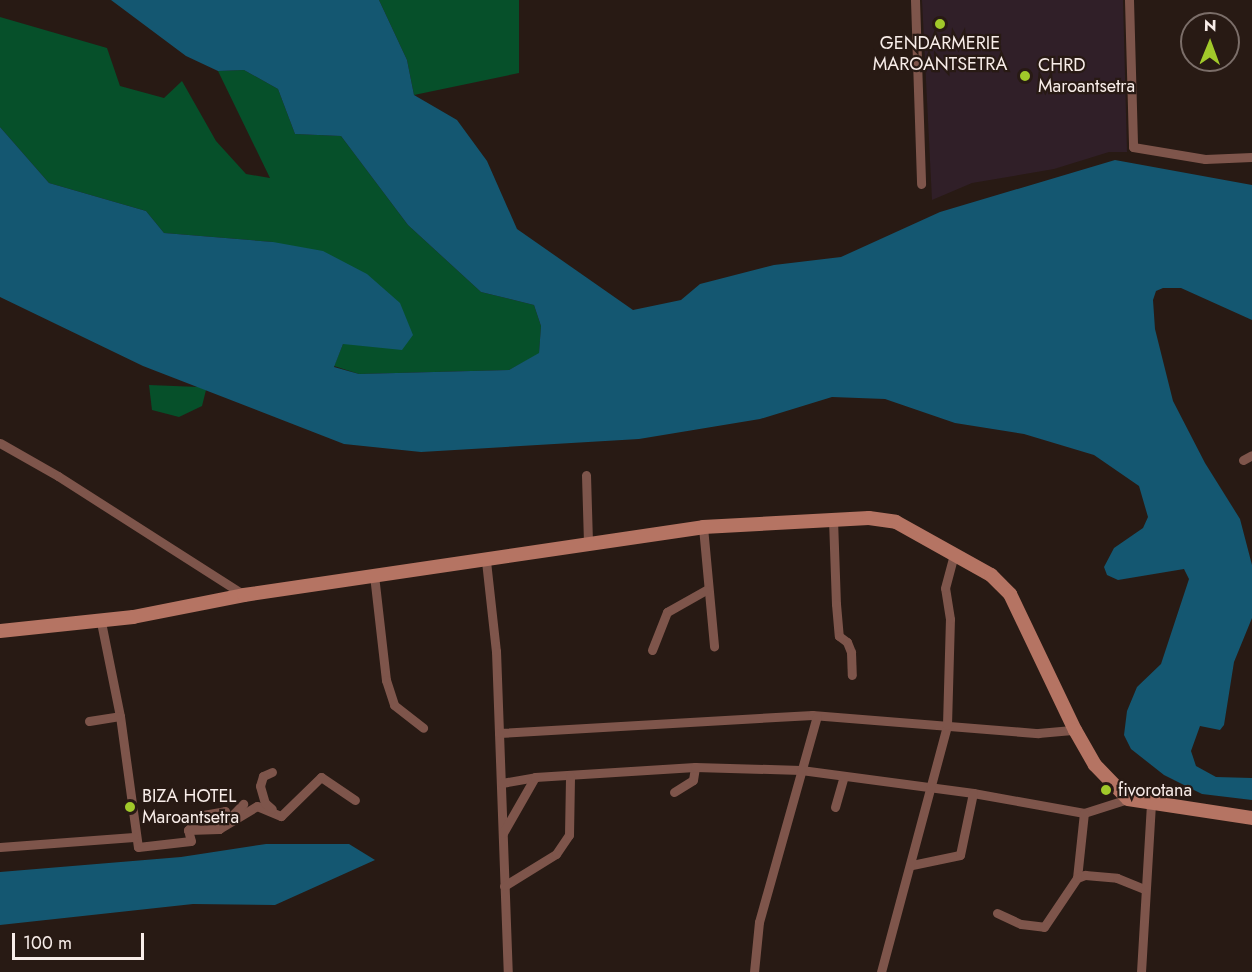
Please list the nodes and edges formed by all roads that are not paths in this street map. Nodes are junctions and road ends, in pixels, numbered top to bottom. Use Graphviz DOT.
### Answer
graph roads {
  1 [pos="915,0"];
  2 [pos="1129,0"];
  3 [pos="1252,157"];
  4 [pos="921,184"];
  5 [pos="0,443"];
  6 [pos="1252,455"];
  7 [pos="1243,460"];
  8 [pos="586,475"];
  9 [pos="833,519"];
  10 [pos="703,527"];
  11 [pos="588,543"];
  12 [pos="954,554"];
  13 [pos="486,561"];
  14 [pos="374,575"];
  15 [pos="706,590"];
  16 [pos="244,595"];
  17 [pos="101,622"];
  18 [pos="0,631"];
  19 [pos="714,646"];
  20 [pos="652,650"];
  21 [pos="852,675"];
  22 [pos="120,716"];
  23 [pos="817,716"];
  24 [pos="89,722"];
  25 [pos="947,725"];
  26 [pos="423,728"];
  27 [pos="1075,730"];
  28 [pos="499,733"];
  29 [pos="695,767"];
  30 [pos="801,770"];
  31 [pos="272,772"];
  32 [pos="570,776"];
  33 [pos="844,776"];
  34 [pos="535,777"];
  35 [pos="502,783"];
  36 [pos="930,788"];
  37 [pos="674,792"];
  38 [pos="973,793"];
  39 [pos="1128,799"];
  40 [pos="355,800"];
  41 [pos="243,804"];
  42 [pos="1150,804"];
  43 [pos="836,807"];
  44 [pos="1084,813"];
  45 [pos="281,816"];
  46 [pos="1252,818"];
  47 [pos="219,829"];
  48 [pos="188,830"];
  49 [pos="503,833"];
  50 [pos="134,837"];
  51 [pos="0,847"];
  52 [pos="912,866"];
  53 [pos="1077,878"];
  54 [pos="504,886"];
  55 [pos="1144,889"];
  56 [pos="997,913"];
  57 [pos="508,972"];
  58 [pos="754,972"];
  59 [pos="881,972"];
  60 [pos="1141,972"];
  1 -- 4 [label="street"];
  2 -- 3 [label="street"];
  5 -- 16 [label="street"];
  6 -- 7 [label="street"];
  8 -- 11 [label="street"];
  9 -- 10 [label="main road"];
  9 -- 12 [label="main road"];
  9 -- 21 [label="street"];
  10 -- 11 [label="main road"];
  10 -- 15 [label="street"];
  11 -- 13 [label="main road"];
  12 -- 25 [label="street"];
  12 -- 27 [label="main road"];
  13 -- 14 [label="main road"];
  13 -- 28 [label="street"];
  14 -- 16 [label="main road"];
  14 -- 26 [label="street"];
  15 -- 19 [label="street"];
  15 -- 20 [label="street"];
  16 -- 17 [label="main road"];
  17 -- 18 [label="main road"];
  17 -- 22 [label="street"];
  22 -- 24 [label="street"];
  22 -- 50 [label="street"];
  23 -- 25 [label="street"];
  23 -- 28 [label="street"];
  23 -- 30 [label="street"];
  25 -- 27 [label="street"];
  25 -- 36 [label="street"];
  27 -- 39 [label="main road"];
  28 -- 35 [label="street"];
  29 -- 30 [label="street"];
  29 -- 32 [label="street"];
  29 -- 37 [label="street"];
  30 -- 33 [label="street"];
  30 -- 58 [label="street"];
  31 -- 45 [label="street"];
  32 -- 34 [label="street"];
  32 -- 54 [label="street"];
  33 -- 36 [label="street"];
  33 -- 43 [label="street"];
  34 -- 35 [label="street"];
  34 -- 49 [label="street"];
  35 -- 49 [label="street"];
  36 -- 38 [label="street"];
  36 -- 52 [label="street"];
  38 -- 44 [label="street"];
  38 -- 52 [label="street"];
  39 -- 42 [label="main road"];
  39 -- 44 [label="street"];
  40 -- 45 [label="street"];
  41 -- 47 [label="street"];
  42 -- 46 [label="main road"];
  42 -- 55 [label="street"];
  44 -- 53 [label="street"];
  45 -- 47 [label="street"];
  47 -- 48 [label="street"];
  47 -- 48 [label="street"];
  48 -- 50 [label="street"];
  49 -- 54 [label="street"];
  50 -- 51 [label="street"];
  52 -- 59 [label="street"];
  53 -- 55 [label="street"];
  53 -- 56 [label="street"];
  54 -- 57 [label="street"];
  55 -- 60 [label="street"];
}
